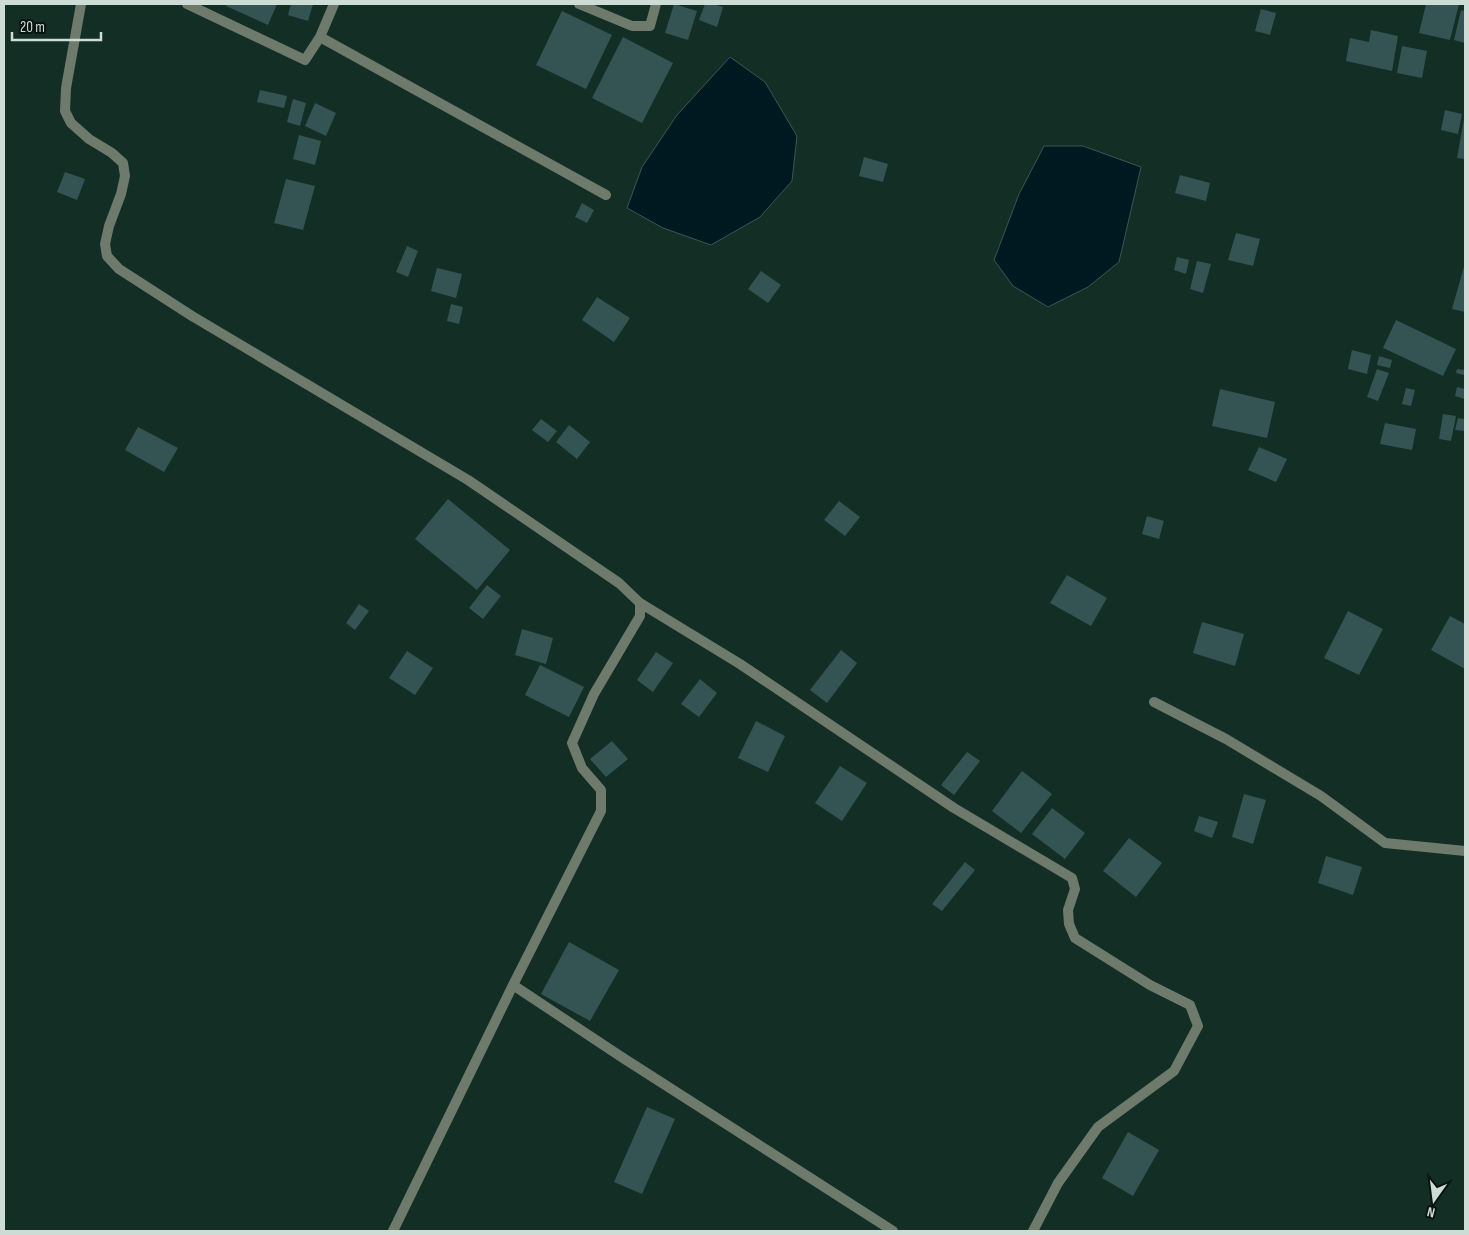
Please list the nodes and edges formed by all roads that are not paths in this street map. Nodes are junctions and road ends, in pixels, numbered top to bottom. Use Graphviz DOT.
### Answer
graph roads {
  1 [pos="81,4"];
  2 [pos="187,4"];
  3 [pos="334,4"];
  4 [pos="579,4"];
  5 [pos="656,4"];
  6 [pos="320,37"];
  7 [pos="606,195"];
  8 [pos="640,603"];
  9 [pos="1154,702"];
  10 [pos="1465,851"];
  11 [pos="513,985"];
  12 [pos="393,1231"];
  13 [pos="893,1231"];
  14 [pos="1033,1231"];
  1 -- 8 [label="street"];
  2 -- 6 [label="street"];
  3 -- 6 [label="street"];
  4 -- 5 [label="street"];
  6 -- 7 [label="street"];
  8 -- 11 [label="street"];
  8 -- 14 [label="street"];
  9 -- 10 [label="street"];
  11 -- 12 [label="street"];
  11 -- 13 [label="street"];
}
